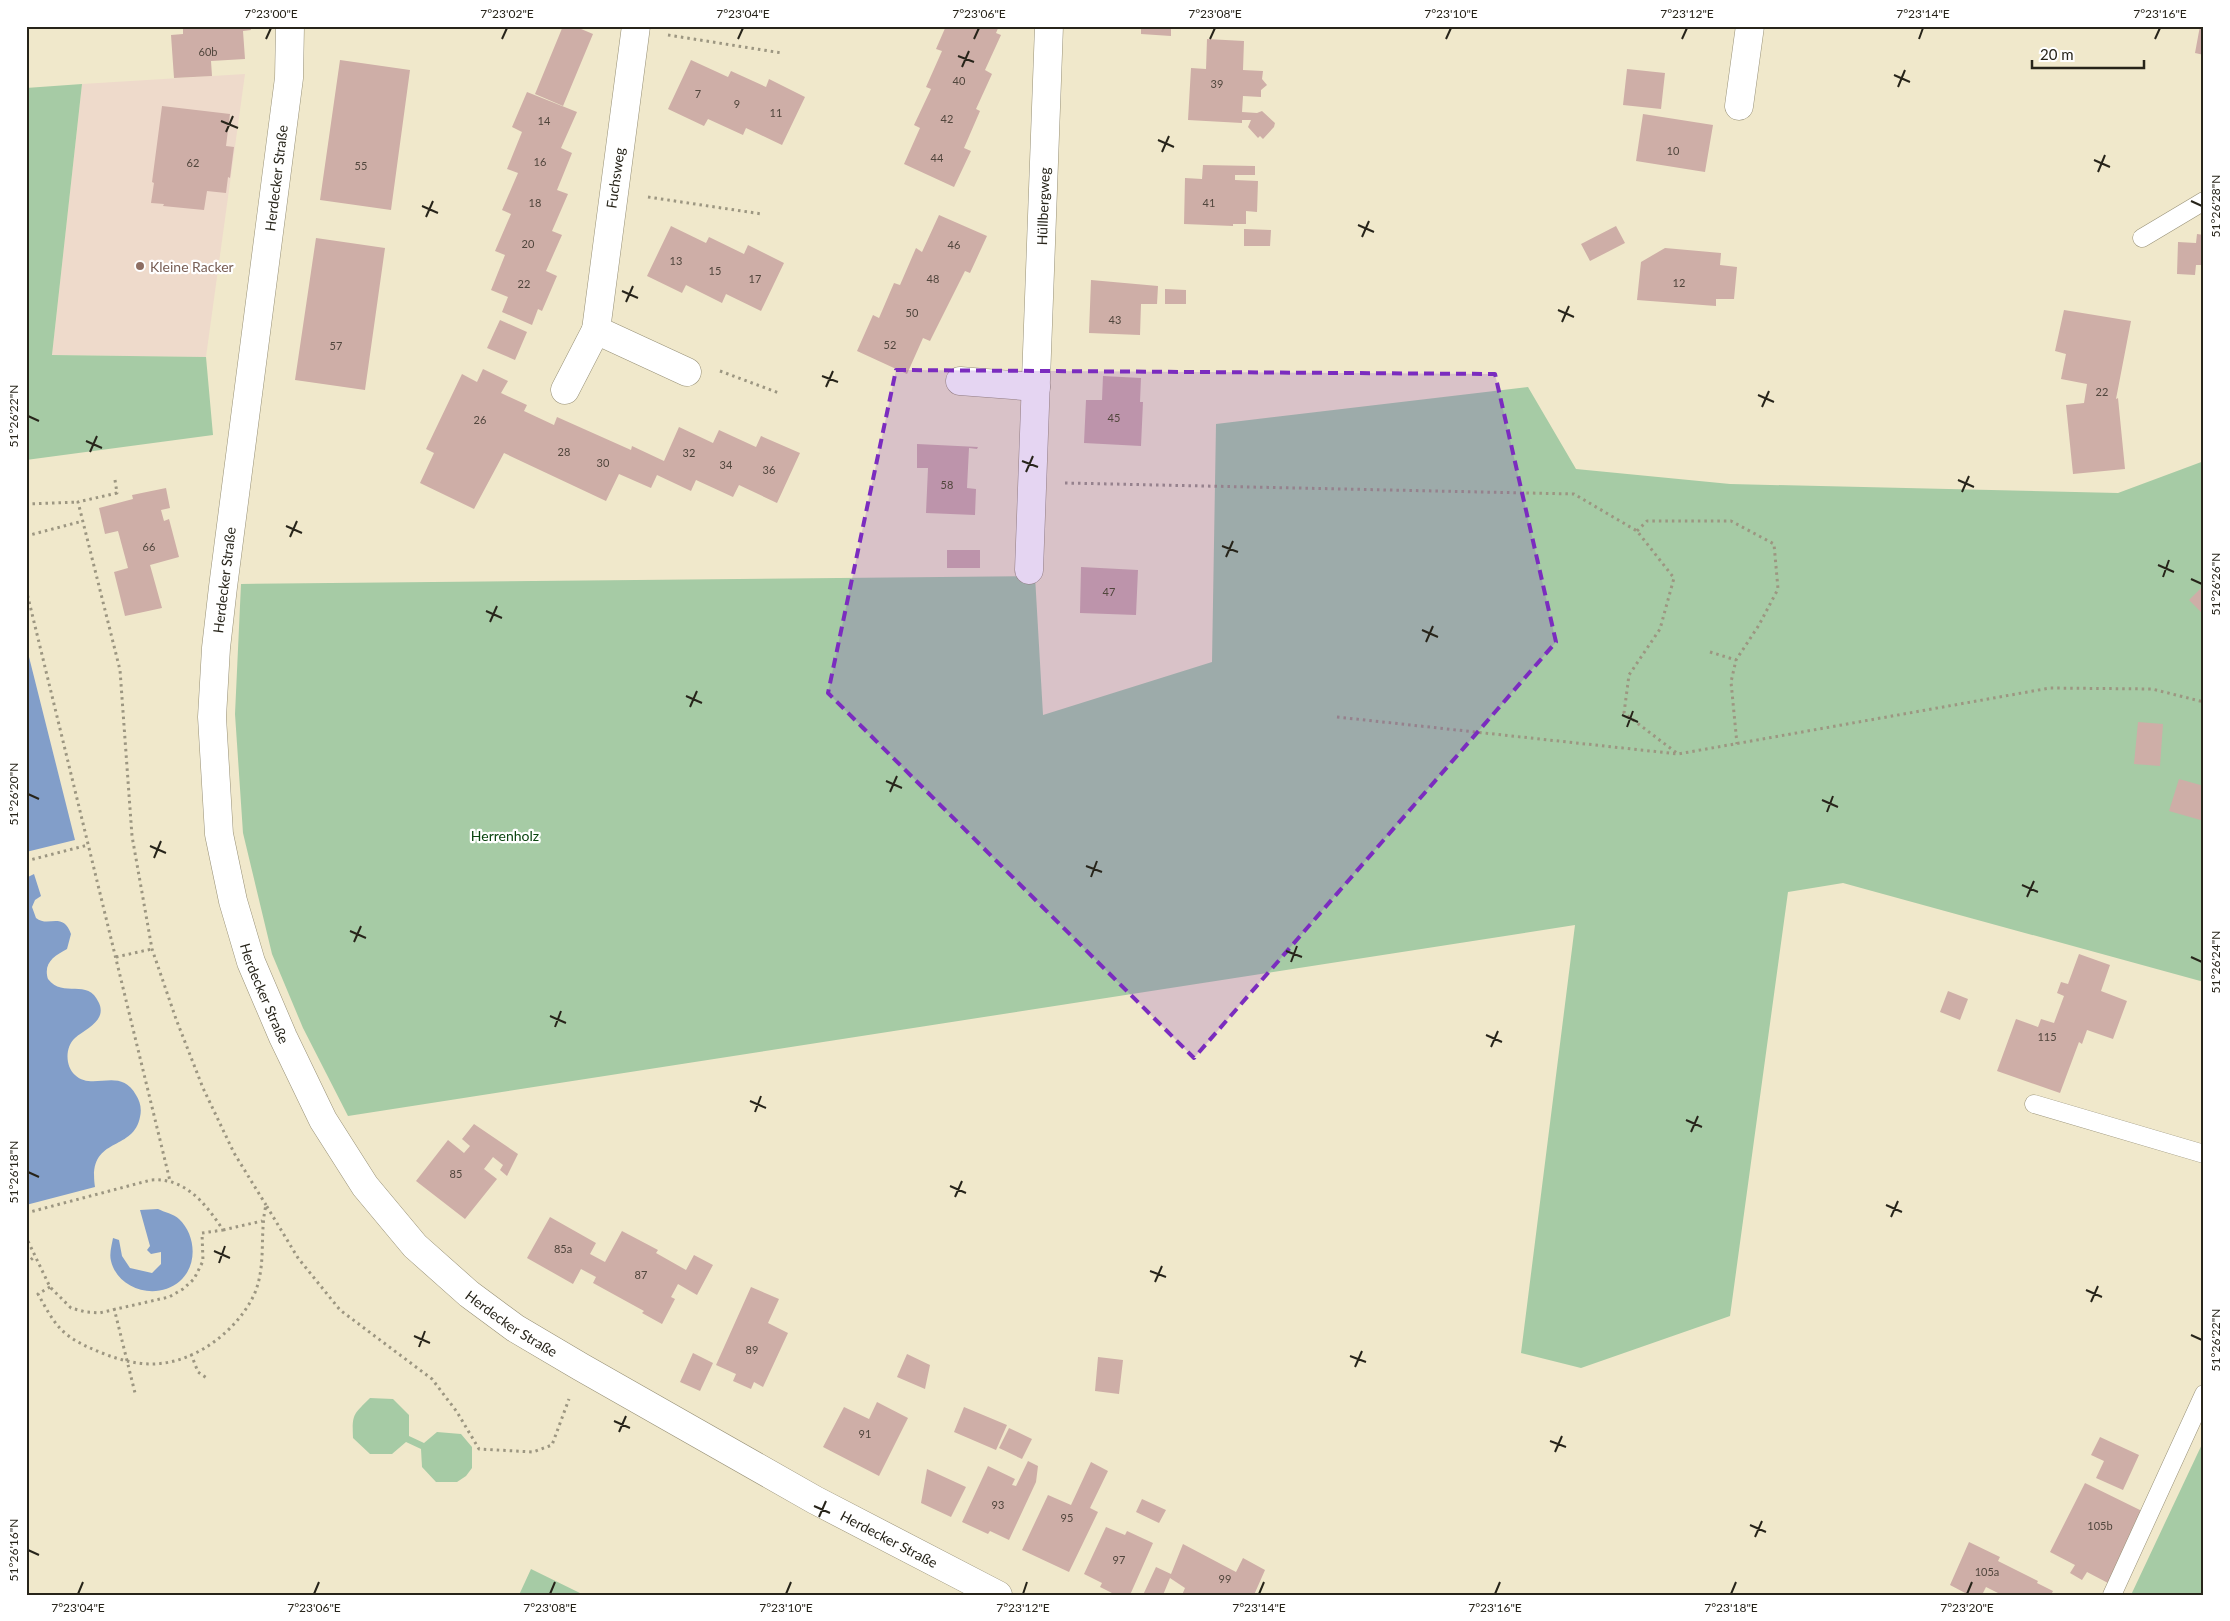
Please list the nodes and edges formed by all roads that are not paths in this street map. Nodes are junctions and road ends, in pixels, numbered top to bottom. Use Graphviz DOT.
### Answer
graph roads {
  1 [pos="290,26"];
  2 [pos="1049,26"];
  3 [pos="1750,26"];
  4 [pos="635,28"];
  5 [pos="1739,106"];
  6 [pos="2204,201"];
  7 [pos="2142,238"];
  8 [pos="596,330"];
  9 [pos="686,372"];
  10 [pos="960,381"];
  11 [pos="1036,387"];
  12 [pos="565,390"];
  13 [pos="1029,570"];
  14 [pos="2034,1104"];
  15 [pos="2204,1154"];
  16 [pos="2204,1394"];
  17 [pos="998,1595"];
  18 [pos="2112,1595"];
  1 -- 17 [label="street, Herdecker Straße"];
  2 -- 11 [label="street, Hüllbergweg"];
  3 -- 5 [label="street"];
  4 -- 8 [label="street, Fuchsweg"];
  6 -- 7 [label="lane"];
  8 -- 9 [label="street"];
  8 -- 12 [label="street, Fuchsweg"];
  10 -- 11 [label="street"];
  11 -- 13 [label="street, Hüllbergweg"];
  14 -- 15 [label="lane"];
  16 -- 18 [label="lane"];
}
